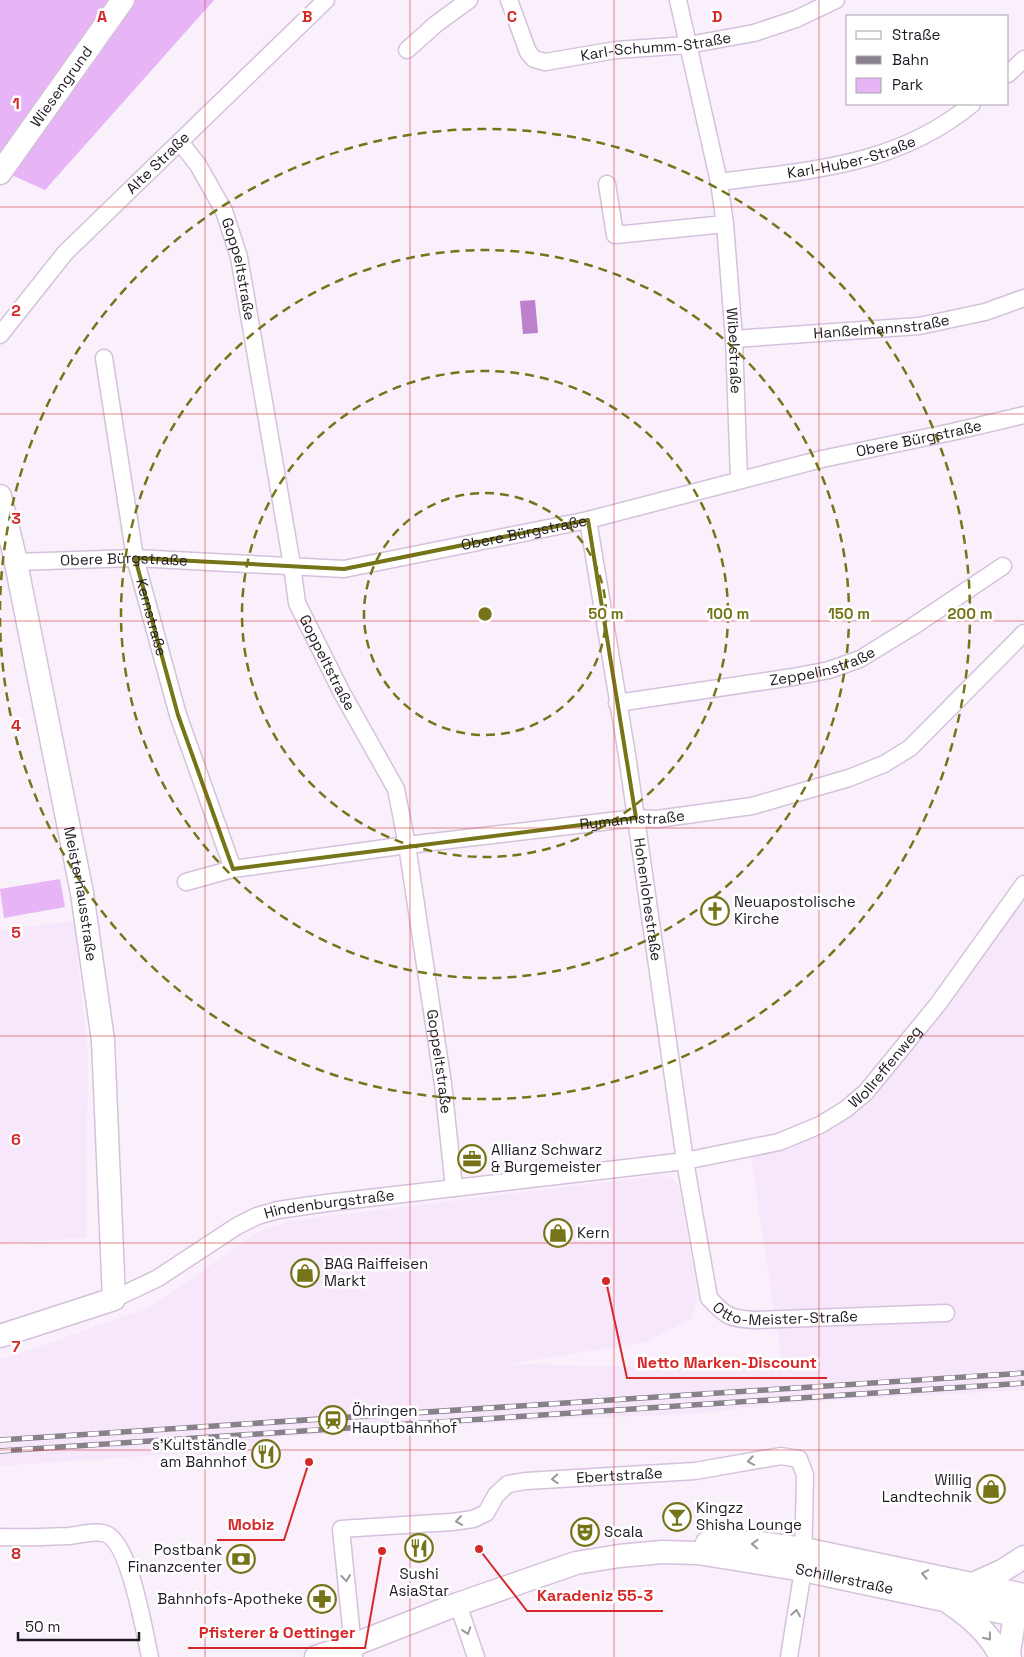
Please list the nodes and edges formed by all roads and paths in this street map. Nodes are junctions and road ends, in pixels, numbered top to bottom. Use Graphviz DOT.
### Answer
graph roads {
  1 [pos="123,0"];
  2 [pos="326,0"];
  3 [pos="470,0"];
  4 [pos="509,0"];
  5 [pos="678,0"];
  6 [pos="836,0"];
  7 [pos="688,45"];
  8 [pos="408,50"];
  9 [pos="1024,59"];
  10 [pos="1009,73"];
  11 [pos="971,105"];
  12 [pos="180,142"];
  13 [pos="0,173"];
  14 [pos="719,182"];
  15 [pos="607,184"];
  16 [pos="725,224"];
  17 [pos="1024,298"];
  18 [pos="0,335"];
  19 [pos="734,339"];
  20 [pos="104,358"];
  21 [pos="1024,415"];
  22 [pos="739,479"];
  23 [pos="0,496"];
  24 [pos="588,520"];
  25 [pos="135,558"];
  26 [pos="16,562"];
  27 [pos="292,565"];
  28 [pos="1003,566"];
  29 [pos="1024,633"];
  30 [pos="617,704"];
  31 [pos="636,818"];
  32 [pos="407,845"];
  33 [pos="233,869"];
  34 [pos="186,882"];
  35 [pos="1024,884"];
  36 [pos="685,1160"];
  37 [pos="454,1188"];
  38 [pos="114,1298"];
  39 [pos="946,1313"];
  40 [pos="0,1336"];
  41 [pos="0,1537"];
  42 [pos="1024,1558"];
  43 [pos="803,1560"];
  44 [pos="973,1584"];
  45 [pos="944,1599"];
  46 [pos="458,1604"];
  47 [pos="1022,1606"];
  48 [pos="354,1651"];
  49 [pos="150,1657"];
  50 [pos="316,1657"];
  51 [pos="476,1657"];
  52 [pos="789,1657"];
  53 [pos="1001,1657"];
  54 [pos="1010,1657"];
  1 -- 13 [label="street, Wiesengrund"];
  2 -- 12 [label="street, Alte Straße"];
  3 -- 8 [label="street"];
  4 -- 7 [label="street, Karl-Schumm-Straße"];
  5 -- 7 [label="street, Wibelstraße"];
  6 -- 7 [label="street, Karl-Schumm-Straße"];
  7 -- 14 [label="street, Wibelstraße"];
  9 -- 10 [label="street"];
  11 -- 14 [label="street, Karl-Huber-Straße"];
  12 -- 18 [label="street, Alte Straße"];
  12 -- 27 [label="street, Goppeltstraße"];
  14 -- 16 [label="street, Wibelstraße"];
  15 -- 16 [label="street"];
  16 -- 19 [label="street, Wibelstraße"];
  17 -- 19 [label="street, Hanßelmannstraße"];
  19 -- 22 [label="street, Wibelstraße"];
  20 -- 25 [label="street, Kernstraße"];
  21 -- 22 [label="street, Obere Bürgstraße"];
  22 -- 24 [label="street, Obere Bürgstraße"];
  23 -- 26 [label="street, Meisterhausstraße"];
  24 -- 27 [label="street, Obere Bürgstraße"];
  24 -- 30 [label="street, Hohenlohestraße"];
  25 -- 26 [label="street, Obere Bürgstraße"];
  25 -- 27 [label="street, Obere Bürgstraße"];
  25 -- 33 [label="street, Kernstraße"];
  26 -- 38 [label="street, Meisterhausstraße"];
  27 -- 32 [label="street, Goppeltstraße"];
  28 -- 30 [label="street, Zeppelinstraße"];
  29 -- 31 [label="street, Rymannstraße"];
  30 -- 31 [label="street, Hohenlohestraße"];
  31 -- 32 [label="street, Rymannstraße"];
  31 -- 36 [label="street, Hohenlohestraße"];
  32 -- 33 [label="street, Rymannstraße"];
  32 -- 37 [label="street, Goppeltstraße"];
  33 -- 34 [label="street, Rymannstraße"];
  35 -- 36 [label="street, Wollreffenweg"];
  36 -- 37 [label="street, Hindenburgstraße"];
  36 -- 39 [label="street, Otto-Meister-Straße"];
  37 -- 38 [label="street, Hindenburgstraße"];
  38 -- 40 [label="street, Hindenburgstraße"];
  41 -- 49 [label="street"];
  42 -- 44 [label="street"];
  44 -- 43 [label="street, Schillerstraße, one-way"];
  43 -- 45 [label="street, Schillerstraße"];
  43 -- 46 [label="street, Schillerstraße"];
  43 -- 48 [label="street, Ebertstraße, one-way"];
  52 -- 43 [label="street, Ebertstraße, one-way"];
  44 -- 47 [label="street, Schillerstraße"];
  45 -- 47 [label="street, Schillerstraße"];
  45 -- 53 [label="street, one-way"];
  46 -- 48 [label="street, Schillerstraße"];
  46 -- 51 [label="street, one-way"];
  47 -- 54 [label="street"];
  48 -- 50 [label="street, Schillerstraße"];
}
